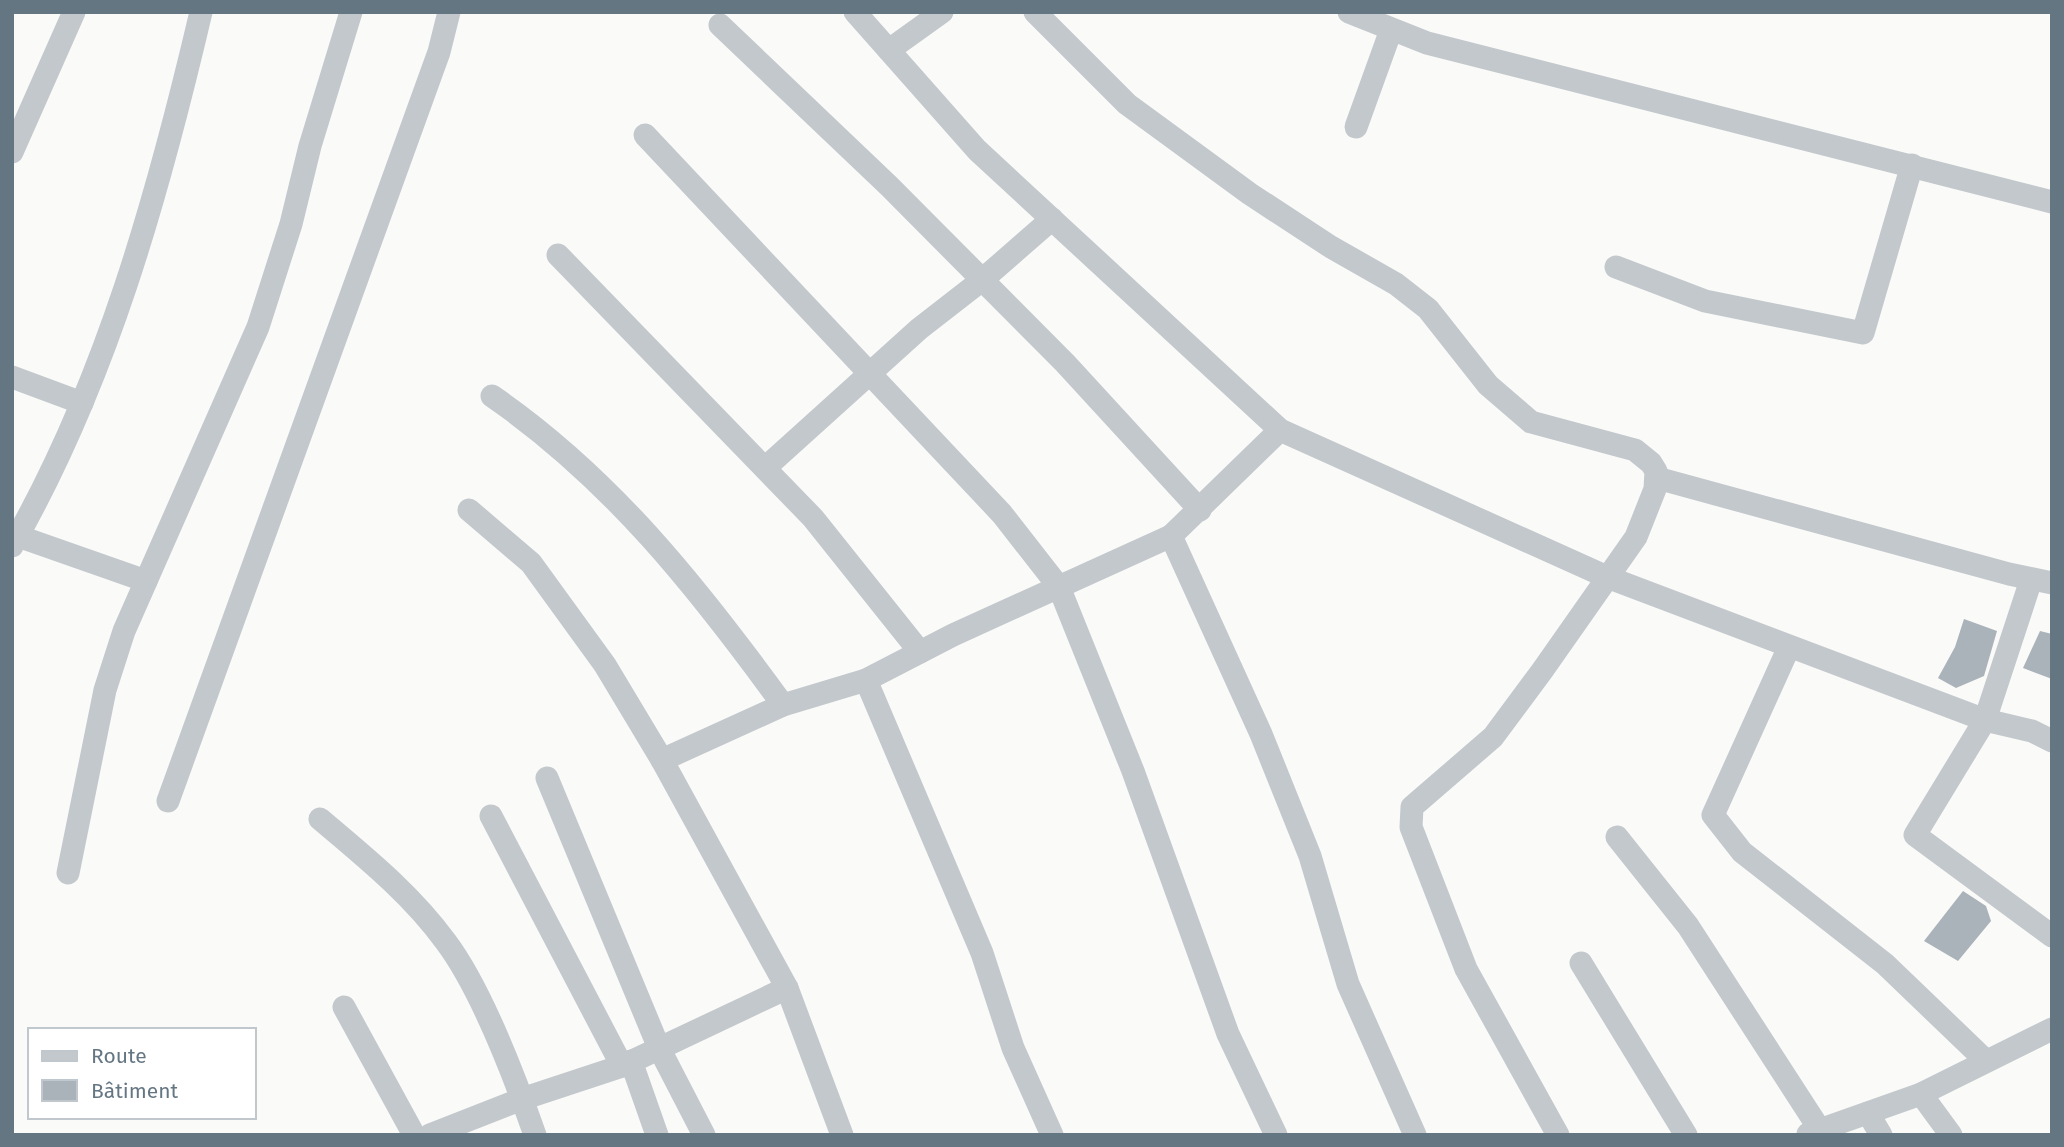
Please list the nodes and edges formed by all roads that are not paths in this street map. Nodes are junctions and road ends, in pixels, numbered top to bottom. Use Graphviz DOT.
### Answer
graph roads {
  1 [pos="74,12"];
  2 [pos="201,12"];
  3 [pos="351,12"];
  4 [pos="449,12"];
  5 [pos="855,12"];
  6 [pos="942,12"];
  7 [pos="1035,12"];
  8 [pos="1349,12"];
  9 [pos="720,25"];
  10 [pos="1391,30"];
  11 [pos="889,50"];
  12 [pos="1356,127"];
  13 [pos="645,135"];
  14 [pos="12,152"];
  15 [pos="1912,165"];
  16 [pos="2052,202"];
  17 [pos="1052,219"];
  18 [pos="558,255"];
  19 [pos="1616,267"];
  20 [pos="982,280"];
  21 [pos="869,373"];
  22 [pos="12,377"];
  23 [pos="492,396"];
  24 [pos="82,403"];
  25 [pos="1280,430"];
  26 [pos="765,468"];
  27 [pos="1657,478"];
  28 [pos="469,510"];
  29 [pos="1199,510"];
  30 [pos="1171,536"];
  31 [pos="14,539"];
  32 [pos="1607,577"];
  33 [pos="146,581"];
  34 [pos="2041,581"];
  35 [pos="1059,587"];
  36 [pos="1789,647"];
  37 [pos="920,652"];
  38 [pos="866,680"];
  39 [pos="783,705"];
  40 [pos="1985,720"];
  41 [pos="2052,741"];
  42 [pos="662,760"];
  43 [pos="547,778"];
  44 [pos="168,801"];
  45 [pos="491,816"];
  46 [pos="320,819"];
  47 [pos="1616,837"];
  48 [pos="68,873"];
  49 [pos="2052,936"];
  50 [pos="1581,963"];
  51 [pos="788,988"];
  52 [pos="344,1007"];
  53 [pos="2052,1029"];
  54 [pos="659,1048"];
  55 [pos="1985,1060"];
  56 [pos="626,1064"];
  57 [pos="1921,1094"];
  58 [pos="522,1099"];
  59 [pos="1868,1113"];
  60 [pos="1813,1132"];
  61 [pos="414,1135"];
  62 [pos="430,1135"];
  63 [pos="535,1135"];
  64 [pos="657,1135"];
  65 [pos="704,1135"];
  66 [pos="842,1135"];
  67 [pos="1052,1135"];
  68 [pos="1276,1135"];
  69 [pos="1415,1135"];
  70 [pos="1558,1135"];
  71 [pos="1686,1135"];
  72 [pos="1881,1135"];
  73 [pos="1951,1135"];
  1 -- 14 [label="street"];
  2 -- 24 [label="street"];
  3 -- 33 [label="street"];
  4 -- 44 [label="street"];
  5 -- 11 [label="street"];
  6 -- 11 [label="street"];
  7 -- 27 [label="street"];
  8 -- 10 [label="street"];
  9 -- 20 [label="street"];
  10 -- 12 [label="street"];
  10 -- 15 [label="street"];
  11 -- 17 [label="street"];
  13 -- 21 [label="street"];
  15 -- 16 [label="street"];
  15 -- 19 [label="street"];
  17 -- 20 [label="street"];
  17 -- 25 [label="street"];
  18 -- 26 [label="street"];
  20 -- 21 [label="street"];
  20 -- 29 [label="street"];
  21 -- 26 [label="street"];
  21 -- 35 [label="street"];
  22 -- 24 [label="street"];
  23 -- 39 [label="street"];
  24 -- 31 [label="street"];
  25 -- 29 [label="street"];
  25 -- 32 [label="street"];
  26 -- 37 [label="street"];
  27 -- 32 [label="street"];
  27 -- 34 [label="street"];
  28 -- 42 [label="street"];
  29 -- 30 [label="street"];
  30 -- 35 [label="street"];
  30 -- 69 [label="street"];
  31 -- 33 [label="street"];
  32 -- 36 [label="street"];
  32 -- 70 [label="street"];
  33 -- 48 [label="street"];
  34 -- 40 [label="street"];
  35 -- 37 [label="street"];
  35 -- 68 [label="street"];
  36 -- 40 [label="street"];
  36 -- 55 [label="street"];
  37 -- 38 [label="street"];
  38 -- 39 [label="street"];
  38 -- 67 [label="street"];
  39 -- 42 [label="street"];
  40 -- 41 [label="street"];
  40 -- 49 [label="street"];
  42 -- 51 [label="street"];
  43 -- 54 [label="street"];
  45 -- 56 [label="street"];
  46 -- 58 [label="street"];
  47 -- 60 [label="street"];
  50 -- 71 [label="street"];
  51 -- 54 [label="street"];
  51 -- 66 [label="street"];
  52 -- 61 [label="street"];
  53 -- 55 [label="street"];
  54 -- 56 [label="street"];
  54 -- 65 [label="street"];
  55 -- 57 [label="street"];
  56 -- 58 [label="street"];
  56 -- 64 [label="street"];
  57 -- 59 [label="street"];
  57 -- 73 [label="street"];
  58 -- 62 [label="street"];
  58 -- 63 [label="street"];
  59 -- 60 [label="street"];
  59 -- 72 [label="street"];
}
